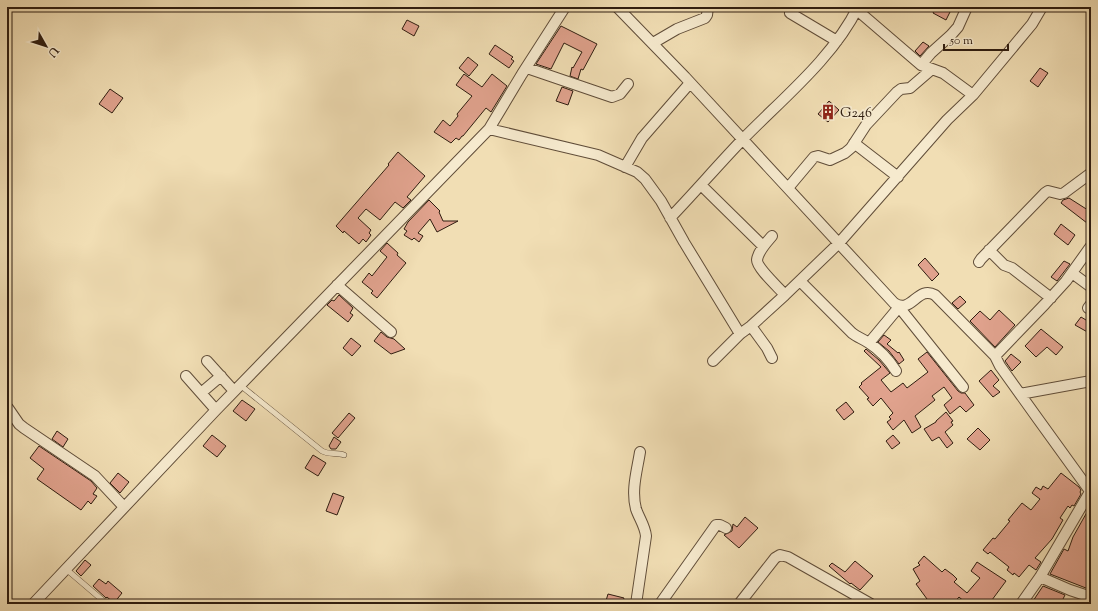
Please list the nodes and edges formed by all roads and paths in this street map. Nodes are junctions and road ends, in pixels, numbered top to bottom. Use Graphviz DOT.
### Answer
graph roads {
  1 [pos="566,7"];
  2 [pos="617,7"];
  3 [pos="708,7"];
  4 [pos="792,7"];
  5 [pos="967,7"];
  6 [pos="1042,7"];
  7 [pos="857,8"];
  8 [pos="837,41"];
  9 [pos="653,43"];
  10 [pos="921,65"];
  11 [pos="527,68"];
  12 [pos="932,69"];
  13 [pos="690,83"];
  14 [pos="628,84"];
  15 [pos="973,95"];
  16 [pos="489,129"];
  17 [pos="743,139"];
  18 [pos="854,143"];
  19 [pos="625,167"];
  20 [pos="1091,173"];
  21 [pos="898,176"];
  22 [pos="701,185"];
  23 [pos="788,188"];
  24 [pos="670,218"];
  25 [pos="772,236"];
  26 [pos="839,243"];
  27 [pos="763,246"];
  28 [pos="1091,246"];
  29 [pos="989,250"];
  30 [pos="979,262"];
  31 [pos="1072,273"];
  32 [pos="800,281"];
  33 [pos="337,285"];
  34 [pos="1091,286"];
  35 [pos="785,295"];
  36 [pos="1051,298"];
  37 [pos="899,306"];
  38 [pos="751,326"];
  39 [pos="392,332"];
  40 [pos="740,334"];
  41 [pos="869,343"];
  42 [pos="994,356"];
  43 [pos="772,358"];
  44 [pos="207,361"];
  45 [pos="713,361"];
  46 [pos="896,370"];
  47 [pos="186,376"];
  48 [pos="221,376"];
  49 [pos="1091,381"];
  50 [pos="963,387"];
  51 [pos="237,388"];
  52 [pos="201,393"];
  53 [pos="1020,394"];
  54 [pos="8,408"];
  55 [pos="216,410"];
  56 [pos="640,452"];
  57 [pos="344,455"];
  58 [pos="1091,490"];
  59 [pos="124,507"];
  60 [pos="726,528"];
  61 [pos="66,569"];
  62 [pos="1040,577"];
  63 [pos="638,584"];
  64 [pos="1091,597"];
  65 [pos="33,604"];
  66 [pos="107,604"];
  67 [pos="631,604"];
  68 [pos="636,604"];
  69 [pos="660,604"];
  70 [pos="739,604"];
  71 [pos="871,604"];
  72 [pos="1021,604"];
  1 -- 11 [label="street"];
  2 -- 9 [label="street"];
  3 -- 9 [label="street"];
  4 -- 8 [label="street"];
  5 -- 10 [label="street"];
  6 -- 15 [label="street"];
  7 -- 8 [label="street"];
  7 -- 10 [label="street"];
  8 -- 17 [label="street"];
  9 -- 13 [label="street"];
  10 -- 12 [label="street"];
  11 -- 14 [label="street"];
  11 -- 16 [label="street"];
  12 -- 15 [label="street"];
  12 -- 18 [label="street"];
  13 -- 17 [label="street"];
  13 -- 19 [label="street"];
  15 -- 21 [label="street"];
  16 -- 19 [label="street"];
  16 -- 33 [label="street"];
  17 -- 22 [label="street"];
  17 -- 23 [label="street"];
  18 -- 21 [label="street"];
  18 -- 23 [label="street"];
  19 -- 24 [label="street"];
  20 -- 29 [label="street"];
  21 -- 26 [label="street"];
  22 -- 24 [label="street"];
  22 -- 27 [label="street"];
  23 -- 26 [label="street"];
  24 -- 40 [label="street"];
  25 -- 27 [label="street"];
  26 -- 32 [label="street"];
  26 -- 37 [label="street"];
  27 -- 35 [label="street"];
  28 -- 31 [label="street"];
  29 -- 30 [label="street"];
  29 -- 36 [label="street"];
  31 -- 34 [label="street"];
  31 -- 36 [label="street"];
  32 -- 35 [label="street"];
  32 -- 41 [label="street"];
  33 -- 39 [label="street"];
  33 -- 51 [label="street"];
  35 -- 38 [label="street"];
  36 -- 42 [label="street"];
  37 -- 41 [label="street"];
  37 -- 42 [label="street"];
  37 -- 50 [label="street"];
  38 -- 40 [label="street"];
  38 -- 43 [label="street"];
  40 -- 45 [label="street"];
  41 -- 46 [label="street"];
  42 -- 53 [label="street"];
  44 -- 48 [label="street"];
  47 -- 52 [label="street"];
  48 -- 51 [label="street"];
  48 -- 52 [label="street"];
  49 -- 53 [label="street"];
  51 -- 55 [label="street"];
  51 -- 57 [label="lane"];
  52 -- 55 [label="street"];
  53 -- 58 [label="street"];
  54 -- 59 [label="street"];
  55 -- 59 [label="street"];
  56 -- 63 [label="street"];
  58 -- 62 [label="street"];
  59 -- 61 [label="street"];
  60 -- 69 [label="street"];
  61 -- 65 [label="street"];
  61 -- 66 [label="lane"];
  62 -- 64 [label="street"];
  62 -- 72 [label="street"];
  63 -- 67 [label="street"];
  63 -- 68 [label="street"];
  70 -- 71 [label="street"];
}
